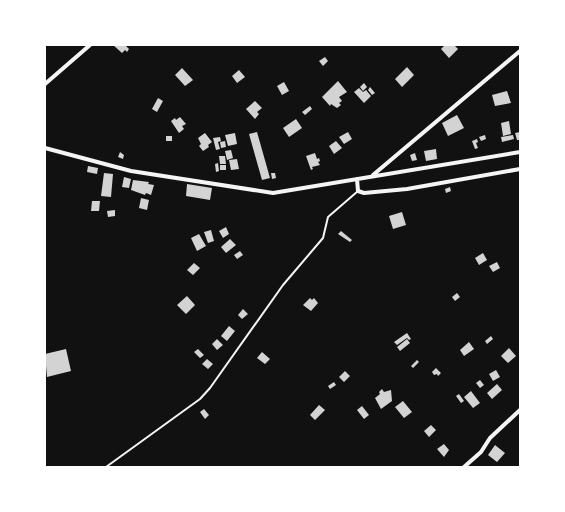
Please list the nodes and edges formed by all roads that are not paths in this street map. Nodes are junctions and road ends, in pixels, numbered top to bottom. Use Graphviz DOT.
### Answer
graph roads {
  1 [pos="90,45"];
  2 [pos="520,51"];
  3 [pos="45,84"];
  4 [pos="45,148"];
  5 [pos="520,152"];
  6 [pos="520,169"];
  7 [pos="372,176"];
  8 [pos="357,178"];
  9 [pos="358,191"];
  10 [pos="520,410"];
  11 [pos="106,467"];
  12 [pos="464,467"];
  1 -- 3 [label="street"];
  2 -- 7 [label="street"];
  4 -- 8 [label="street"];
  5 -- 7 [label="street"];
  6 -- 9 [label="street"];
  7 -- 8 [label="street"];
  8 -- 9 [label="street"];
  9 -- 11 [label="lane"];
  10 -- 12 [label="street"];
}
